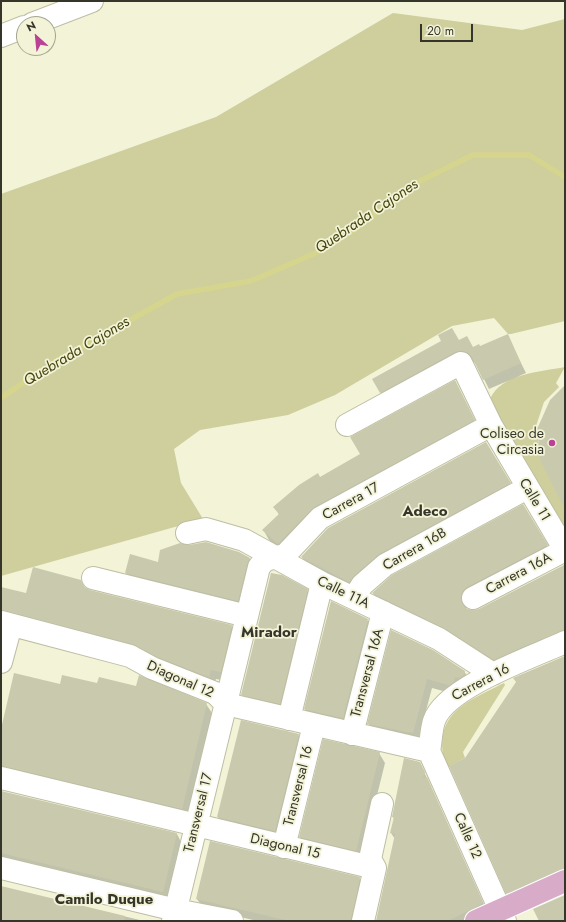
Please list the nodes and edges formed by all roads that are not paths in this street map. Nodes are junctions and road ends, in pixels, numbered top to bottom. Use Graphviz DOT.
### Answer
graph roads {
  1 [pos="92,1"];
  2 [pos="53,16"];
  3 [pos="16,30"];
  4 [pos="1,36"];
  5 [pos="347,425"];
  6 [pos="492,425"];
  7 [pos="527,488"];
  8 [pos="187,533"];
  9 [pos="565,550"];
  10 [pos="274,557"];
  11 [pos="93,578"];
  12 [pos="322,583"];
  13 [pos="354,598"];
  14 [pos="473,598"];
  15 [pos="383,612"];
  16 [pos="247,616"];
  17 [pos="6,624"];
  18 [pos="565,642"];
  19 [pos="1,662"];
  20 [pos="493,674"];
  21 [pos="226,704"];
  22 [pos="289,719"];
  23 [pos="314,725"];
  24 [pos="352,734"];
  25 [pos="429,751"];
  26 [pos="1,778"];
  27 [pos="382,804"];
  28 [pos="195,825"];
  29 [pos="284,848"];
  30 [pos="1,868"];
  31 [pos="374,868"];
  32 [pos="565,881"];
  33 [pos="175,915"];
  34 [pos="502,916"];
  35 [pos="232,921"];
  36 [pos="363,921"];
  37 [pos="476,921"];
  1 -- 2 [label="street"];
  3 -- 4 [label="street"];
  5 -- 6 [label="street, Calle 11"];
  6 -- 7 [label="street, Calle 11"];
  6 -- 10 [label="street, Carrera 17"];
  7 -- 9 [label="street, Calle 11"];
  7 -- 13 [label="street, Carrera 16B"];
  8 -- 10 [label="street, Calle 11A"];
  9 -- 14 [label="street, Carrera 16A"];
  10 -- 12 [label="street, Calle 11A"];
  10 -- 16 [label="street, Carrera 17"];
  11 -- 16 [label="street"];
  12 -- 13 [label="street, Calle 11A"];
  12 -- 22 [label="street"];
  13 -- 15 [label="street, Calle 11A"];
  15 -- 20 [label="street, Calle 11A"];
  15 -- 24 [label="street, Transversal 16A"];
  16 -- 21 [label="street, Carrera 17"];
  17 -- 19 [label="street"];
  17 -- 21 [label="street, Diagonal 12"];
  18 -- 20 [label="street, Carrera 16"];
  20 -- 25 [label="street, Carrera 16"];
  21 -- 22 [label="street, Diagonal 12"];
  21 -- 28 [label="street, Transversal 17"];
  22 -- 23 [label="street, Diagonal 12"];
  23 -- 24 [label="street, Diagonal 12"];
  23 -- 29 [label="street, Transversal 16"];
  24 -- 25 [label="street, Diagonal 12"];
  25 -- 34 [label="street, Calle 12"];
  26 -- 28 [label="street, Diagonal 15"];
  27 -- 31 [label="street"];
  28 -- 29 [label="street, Diagonal 15"];
  28 -- 33 [label="street, Transversal 17"];
  29 -- 31 [label="street, Diagonal 15"];
  30 -- 33 [label="street"];
  31 -- 36 [label="street"];
  32 -- 34 [label="main road"];
  33 -- 35 [label="street"];
  34 -- 37 [label="main road"];
}
